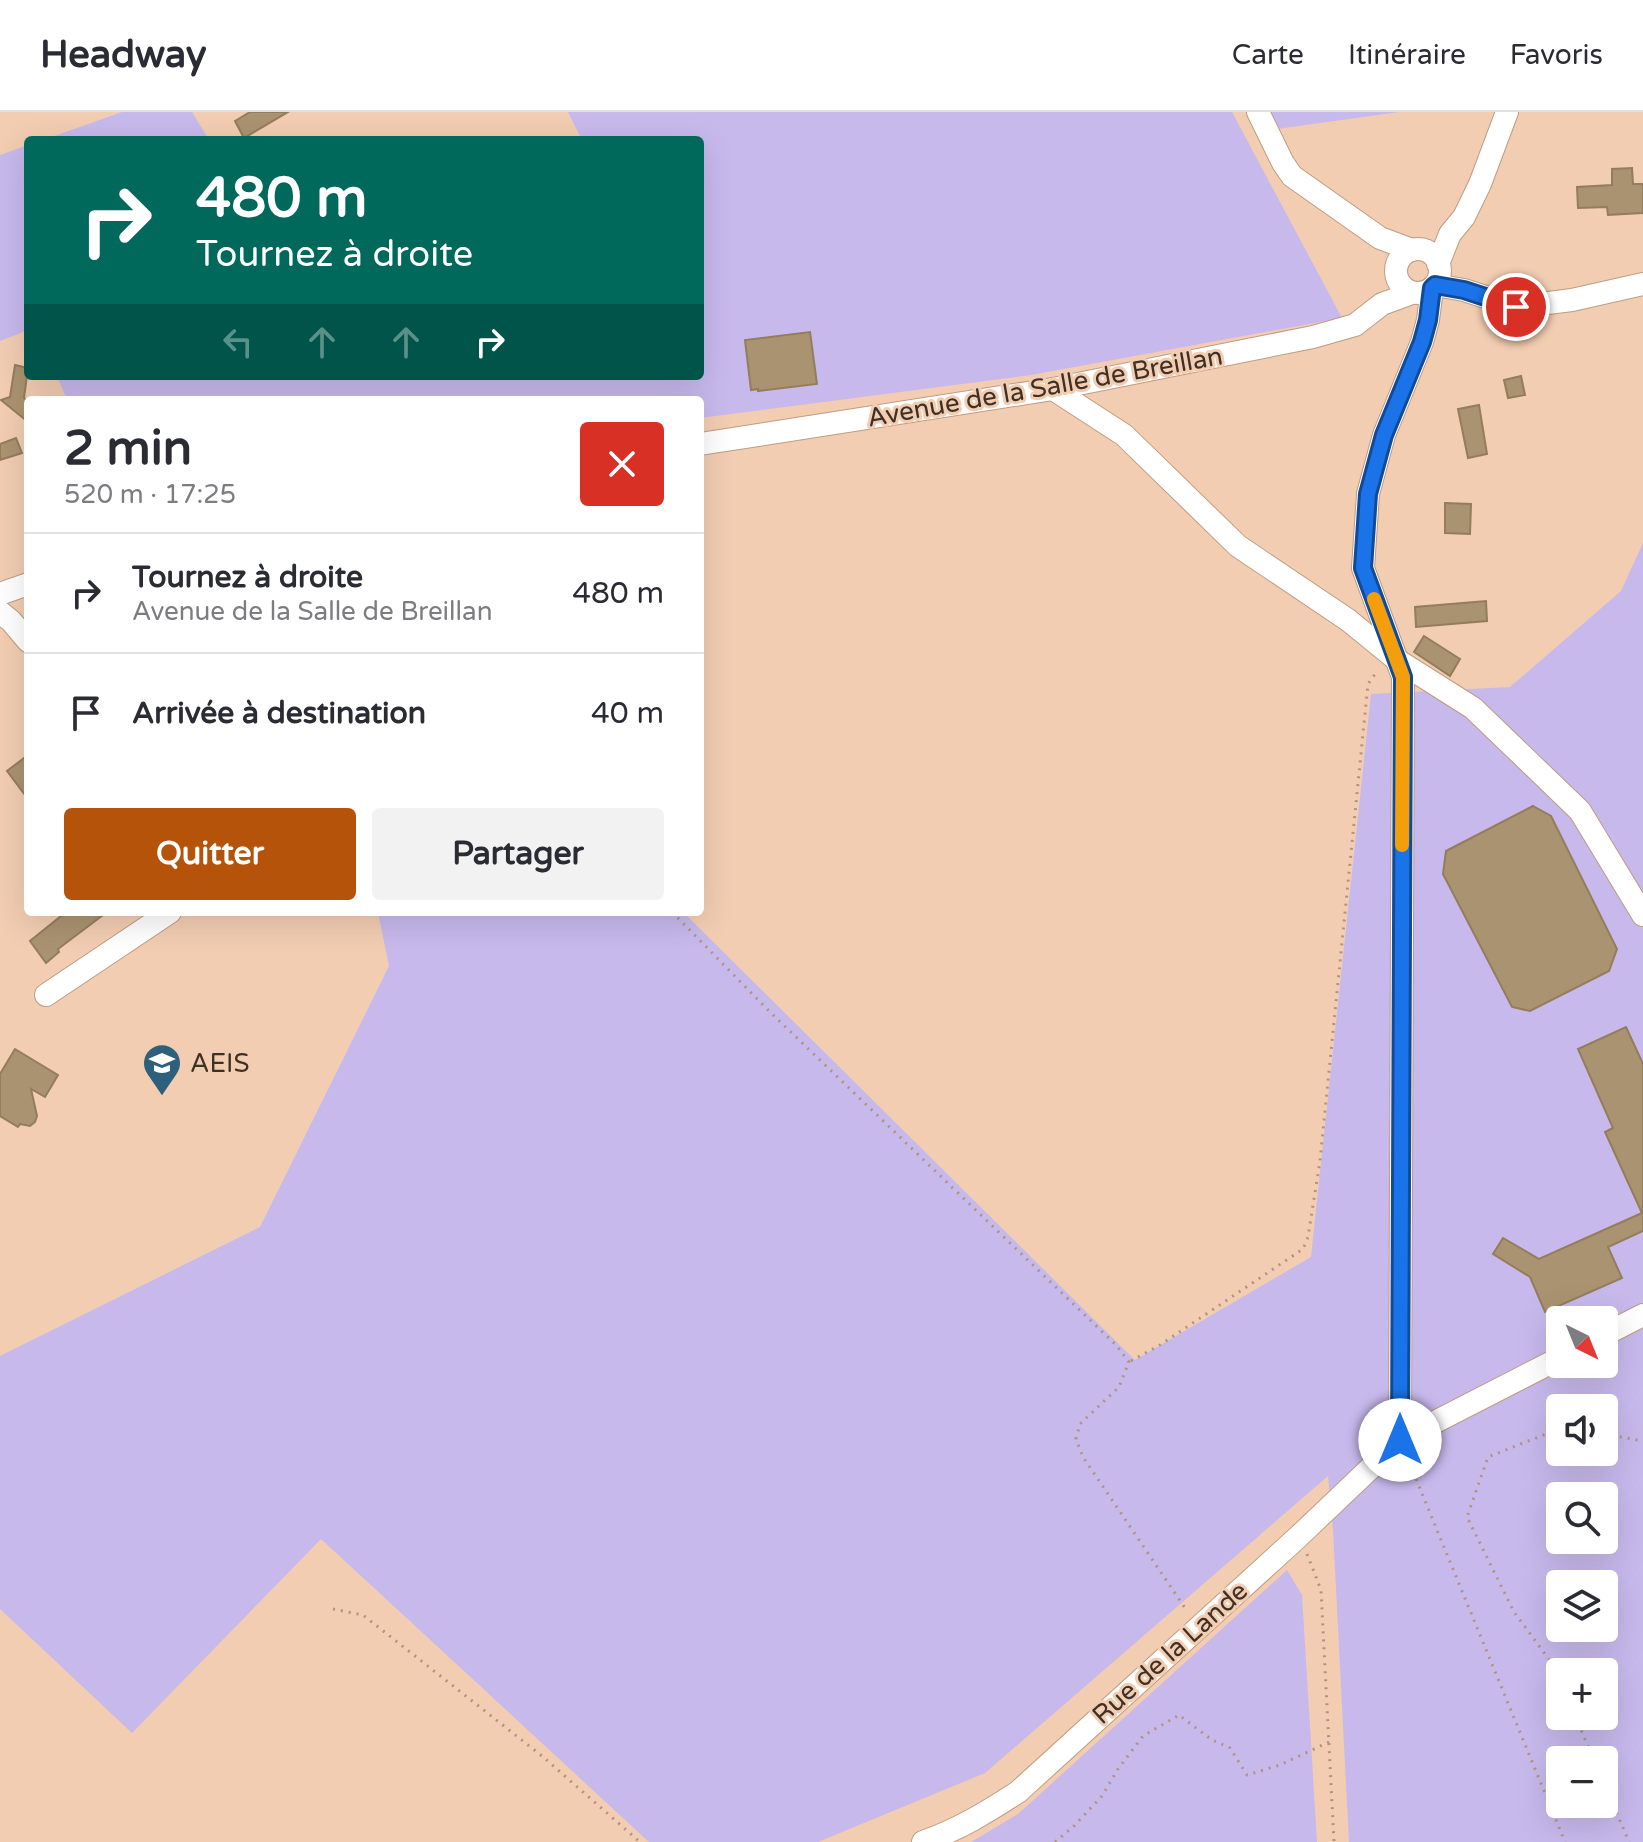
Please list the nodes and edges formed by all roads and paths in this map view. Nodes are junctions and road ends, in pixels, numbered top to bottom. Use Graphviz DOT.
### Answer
graph roads {
  1 [pos="1258,112"];
  2 [pos="1507,112"];
  3 [pos="1450,234"];
  4 [pos="1380,238"];
  5 [pos="1415,250"];
  6 [pos="1396,269"];
  7 [pos="1429,282"];
  8 [pos="1643,284"];
  9 [pos="1382,304"];
  10 [pos="1053,389"];
  11 [pos="704,443"];
  12 [pos="24,585"];
  13 [pos="0,594"];
  14 [pos="0,612"];
  15 [pos="24,636"];
  16 [pos="1393,656"];
  17 [pos="1643,915"];
  18 [pos="164,916"];
  19 [pos="676,916"];
  20 [pos="46,995"];
  21 [pos="1643,1315"];
  22 [pos="1618,1328"];
  23 [pos="1129,1362"];
  24 [pos="1546,1365"];
  25 [pos="1546,1434"];
  26 [pos="1618,1437"];
  27 [pos="1400,1440"];
  28 [pos="1643,1441"];
  29 [pos="1298,1537"];
  30 [pos="333,1609"];
  31 [pos="1198,1628"];
  32 [pos="1548,1658"];
  33 [pos="1329,1742"];
  34 [pos="1618,1816"];
  35 [pos="640,1842"];
  36 [pos="923,1842"];
  37 [pos="1055,1842"];
  38 [pos="1334,1842"];
  39 [pos="1565,1842"];
  40 [pos="1629,1842"];
  1 -- 4 [label="street"];
  2 -- 3 [label="street"];
  3 -- 5 [label="street"];
  3 -- 7 [label="street"];
  4 -- 5 [label="street"];
  4 -- 6 [label="street"];
  5 -- 6 [label="street"];
  5 -- 7 [label="street"];
  6 -- 7 [label="street"];
  6 -- 9 [label="street"];
  7 -- 8 [label="street"];
  7 -- 9 [label="street, Avenue de la Salle de Breillan"];
  7 -- 16 [label="street"];
  9 -- 10 [label="street, Avenue de la Salle de Breillan"];
  10 -- 11 [label="street, Avenue de la Salle de Breillan"];
  10 -- 16 [label="street"];
  12 -- 13 [label="street"];
  14 -- 15 [label="street"];
  16 -- 17 [label="street"];
  16 -- 23 [label="path"];
  16 -- 27 [label="street"];
  18 -- 20 [label="street"];
  19 -- 23 [label="path"];
  21 -- 22 [label="street"];
  23 -- 31 [label="path"];
  24 -- 27 [label="street, Rue de la Lande"];
  25 -- 32 [label="path"];
  26 -- 28 [label="path"];
  27 -- 29 [label="street, Rue de la Lande"];
  27 -- 39 [label="path"];
  29 -- 31 [label="street, Rue de la Lande"];
  29 -- 33 [label="path"];
  30 -- 35 [label="path"];
  31 -- 36 [label="street, Rue de la Lande"];
  33 -- 37 [label="path"];
  33 -- 38 [label="path"];
  34 -- 40 [label="path"];
}
